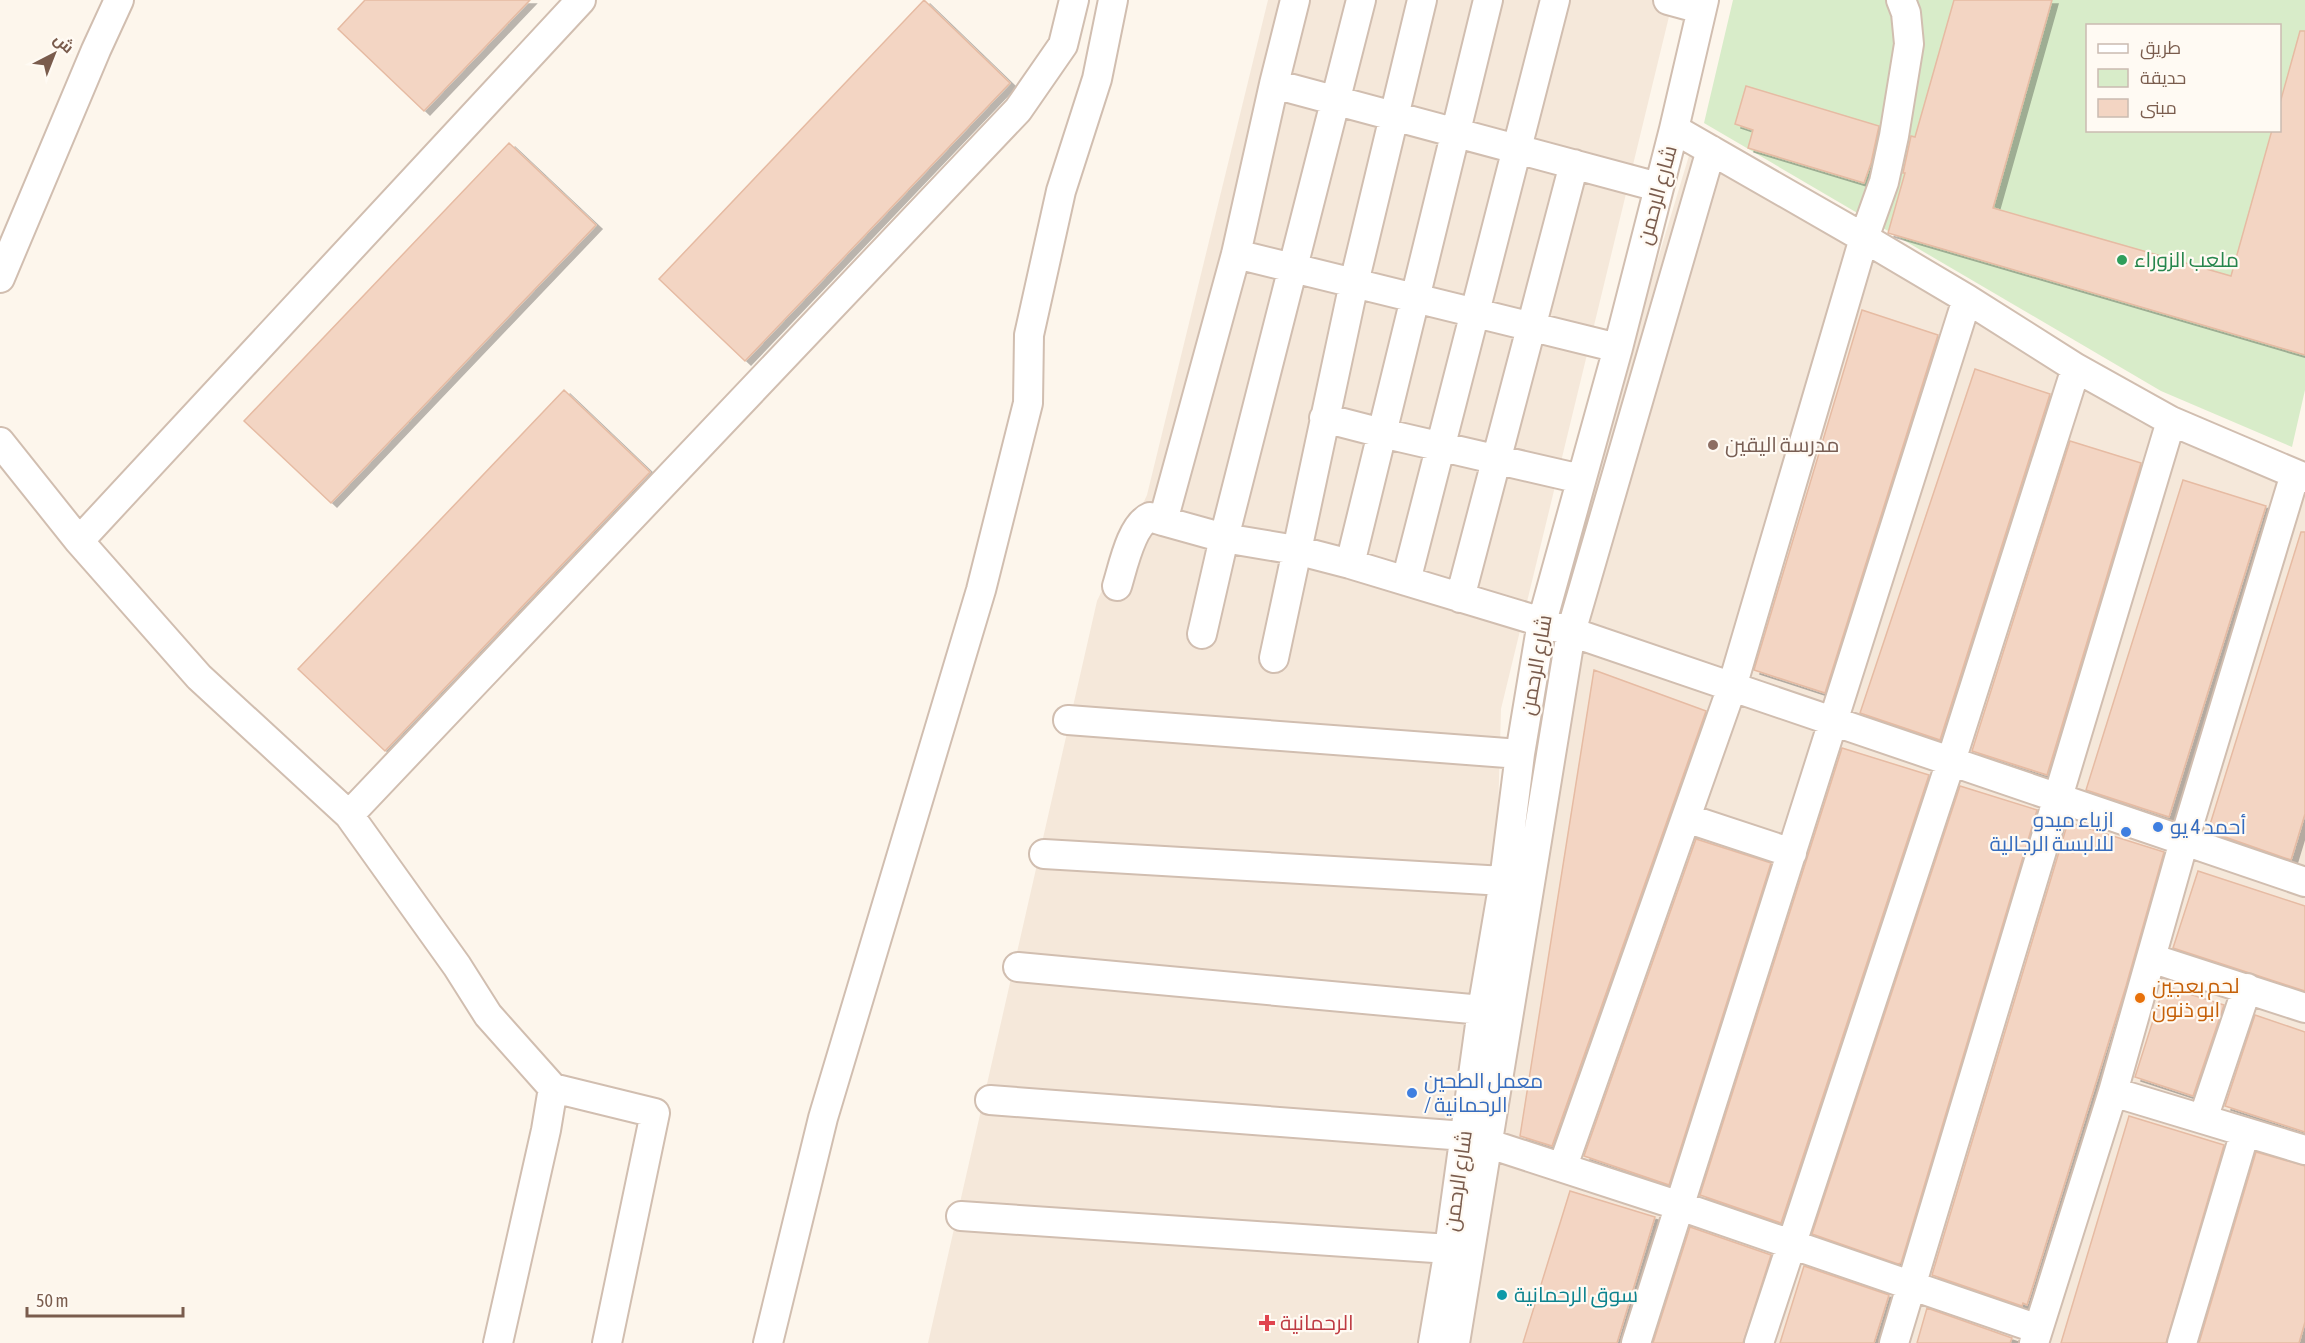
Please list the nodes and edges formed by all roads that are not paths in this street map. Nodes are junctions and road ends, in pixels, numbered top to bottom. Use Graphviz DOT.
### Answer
graph roads {
  1 [pos="119,0"];
  2 [pos="581,0"];
  3 [pos="1074,0"];
  4 [pos="1113,0"];
  5 [pos="1295,0"];
  6 [pos="1361,0"];
  7 [pos="1422,0"];
  8 [pos="1488,0"];
  9 [pos="1555,0"];
  10 [pos="1668,0"];
  11 [pos="1901,0"];
  12 [pos="1702,5"];
  13 [pos="1274,84"];
  14 [pos="1336,101"];
  15 [pos="1394,117"];
  16 [pos="1674,129"];
  17 [pos="1455,133"];
  18 [pos="1515,149"];
  19 [pos="1711,150"];
  20 [pos="1574,164"];
  21 [pos="1658,187"];
  22 [pos="1864,238"];
  23 [pos="1236,254"];
  24 [pos="1294,268"];
  25 [pos="0,278"];
  26 [pos="1354,283"];
  27 [pos="1415,298"];
  28 [pos="1966,299"];
  29 [pos="1474,312"];
  30 [pos="1530,327"];
  31 [pos="1618,348"];
  32 [pos="2076,368"];
  33 [pos="1324,418"];
  34 [pos="2171,421"];
  35 [pos="1382,433"];
  36 [pos="0,442"];
  37 [pos="1440,447"];
  38 [pos="1496,458"];
  39 [pos="2300,476"];
  40 [pos="1581,479"];
  41 [pos="1163,520"];
  42 [pos="1224,538"];
  43 [pos="79,541"];
  44 [pos="1296,550"];
  45 [pos="1350,564"];
  46 [pos="1406,581"];
  47 [pos="1117,586"];
  48 [pos="1460,597"];
  49 [pos="1542,622"];
  50 [pos="1571,632"];
  51 [pos="1202,634"];
  52 [pos="1274,658"];
  53 [pos="1732,687"];
  54 [pos="1068,720"];
  55 [pos="1834,721"];
  56 [pos="1520,754"];
  57 [pos="1951,761"];
  58 [pos="2059,798"];
  59 [pos="349,815"];
  60 [pos="1686,818"];
  61 [pos="2184,841"];
  62 [pos="1792,853"];
  63 [pos="1044,854"];
  64 [pos="1504,881"];
  65 [pos="2305,882"];
  66 [pos="2151,958"];
  67 [pos="1018,967"];
  68 [pos="2247,988"];
  69 [pos="2305,1008"];
  70 [pos="1482,1010"];
  71 [pos="553,1088"];
  72 [pos="2113,1092"];
  73 [pos="990,1100"];
  74 [pos="2203,1119"];
  75 [pos="2246,1132"];
  76 [pos="1476,1139"];
  77 [pos="2305,1150"];
  78 [pos="1563,1166"];
  79 [pos="1680,1206"];
  80 [pos="961,1216"];
  81 [pos="1791,1244"];
  82 [pos="1449,1249"];
  83 [pos="1910,1287"];
  84 [pos="2036,1336"];
  85 [pos="498,1343"];
  86 [pos="607,1343"];
  87 [pos="768,1343"];
  88 [pos="1433,1343"];
  89 [pos="1455,1343"];
  90 [pos="1636,1343"];
  91 [pos="1759,1343"];
  92 [pos="1894,1343"];
  93 [pos="2182,1343"];
  1 -- 25 [label="street"];
  2 -- 43 [label="street"];
  3 -- 59 [label="street"];
  4 -- 87 [label="street"];
  5 -- 13 [label="street"];
  6 -- 14 [label="street"];
  7 -- 15 [label="street"];
  8 -- 17 [label="street"];
  9 -- 18 [label="street"];
  10 -- 12 [label="street"];
  11 -- 22 [label="street"];
  12 -- 16 [label="street, شارع الرحمن"];
  13 -- 14 [label="street"];
  13 -- 23 [label="street"];
  14 -- 15 [label="street"];
  14 -- 24 [label="street"];
  15 -- 17 [label="street"];
  15 -- 26 [label="street"];
  16 -- 19 [label="street"];
  16 -- 21 [label="street, شارع الرحمن"];
  17 -- 18 [label="street"];
  17 -- 27 [label="street"];
  18 -- 20 [label="street"];
  18 -- 29 [label="street"];
  19 -- 22 [label="street"];
  19 -- 50 [label="street"];
  20 -- 21 [label="street"];
  20 -- 30 [label="street"];
  21 -- 31 [label="street, شارع الرحمن"];
  22 -- 28 [label="street"];
  22 -- 53 [label="street"];
  23 -- 24 [label="street"];
  23 -- 41 [label="street"];
  24 -- 26 [label="street"];
  24 -- 42 [label="street"];
  26 -- 27 [label="street"];
  26 -- 33 [label="street"];
  27 -- 29 [label="street"];
  27 -- 35 [label="street"];
  28 -- 32 [label="street"];
  28 -- 55 [label="street"];
  29 -- 30 [label="street"];
  29 -- 37 [label="street"];
  30 -- 31 [label="street"];
  30 -- 38 [label="street"];
  31 -- 40 [label="street, شارع الرحمن"];
  32 -- 34 [label="street"];
  32 -- 57 [label="street"];
  33 -- 35 [label="street"];
  33 -- 44 [label="street"];
  34 -- 39 [label="street"];
  34 -- 58 [label="street"];
  35 -- 37 [label="street"];
  35 -- 45 [label="street"];
  36 -- 43 [label="street"];
  37 -- 38 [label="street"];
  37 -- 46 [label="street"];
  38 -- 40 [label="street"];
  38 -- 48 [label="street"];
  39 -- 61 [label="street"];
  40 -- 49 [label="street, شارع الرحمن"];
  41 -- 42 [label="street"];
  41 -- 47 [label="street"];
  42 -- 44 [label="street"];
  42 -- 51 [label="street"];
  43 -- 59 [label="street"];
  44 -- 45 [label="street"];
  44 -- 52 [label="street"];
  45 -- 46 [label="street"];
  46 -- 48 [label="street"];
  48 -- 49 [label="street"];
  49 -- 50 [label="street"];
  49 -- 56 [label="street, شارع الرحمن"];
  50 -- 53 [label="street"];
  50 -- 76 [label="street"];
  53 -- 55 [label="street"];
  53 -- 60 [label="street"];
  54 -- 56 [label="street"];
  55 -- 57 [label="street"];
  55 -- 62 [label="street"];
  56 -- 64 [label="street, شارع الرحمن"];
  57 -- 58 [label="street"];
  57 -- 81 [label="street"];
  58 -- 61 [label="street"];
  58 -- 83 [label="street"];
  59 -- 71 [label="street"];
  60 -- 62 [label="street"];
  60 -- 78 [label="street"];
  61 -- 65 [label="street"];
  61 -- 66 [label="street"];
  62 -- 79 [label="street"];
  63 -- 64 [label="street"];
  64 -- 70 [label="street, شارع الرحمن"];
  66 -- 68 [label="street"];
  66 -- 72 [label="street"];
  67 -- 70 [label="street"];
  68 -- 69 [label="street"];
  68 -- 74 [label="street"];
  70 -- 76 [label="street, شارع الرحمن"];
  71 -- 85 [label="street"];
  71 -- 86 [label="street"];
  72 -- 74 [label="street"];
  72 -- 84 [label="street"];
  73 -- 76 [label="street"];
  74 -- 75 [label="street"];
  75 -- 77 [label="street"];
  75 -- 93 [label="street"];
  76 -- 78 [label="street"];
  76 -- 82 [label="street, شارع الرحمن"];
  76 -- 89 [label="street"];
  78 -- 79 [label="street"];
  79 -- 81 [label="street"];
  79 -- 90 [label="street"];
  80 -- 82 [label="street"];
  81 -- 83 [label="street"];
  81 -- 91 [label="street"];
  82 -- 88 [label="street, شارع الرحمن"];
  83 -- 84 [label="street"];
  83 -- 92 [label="street"];
}
